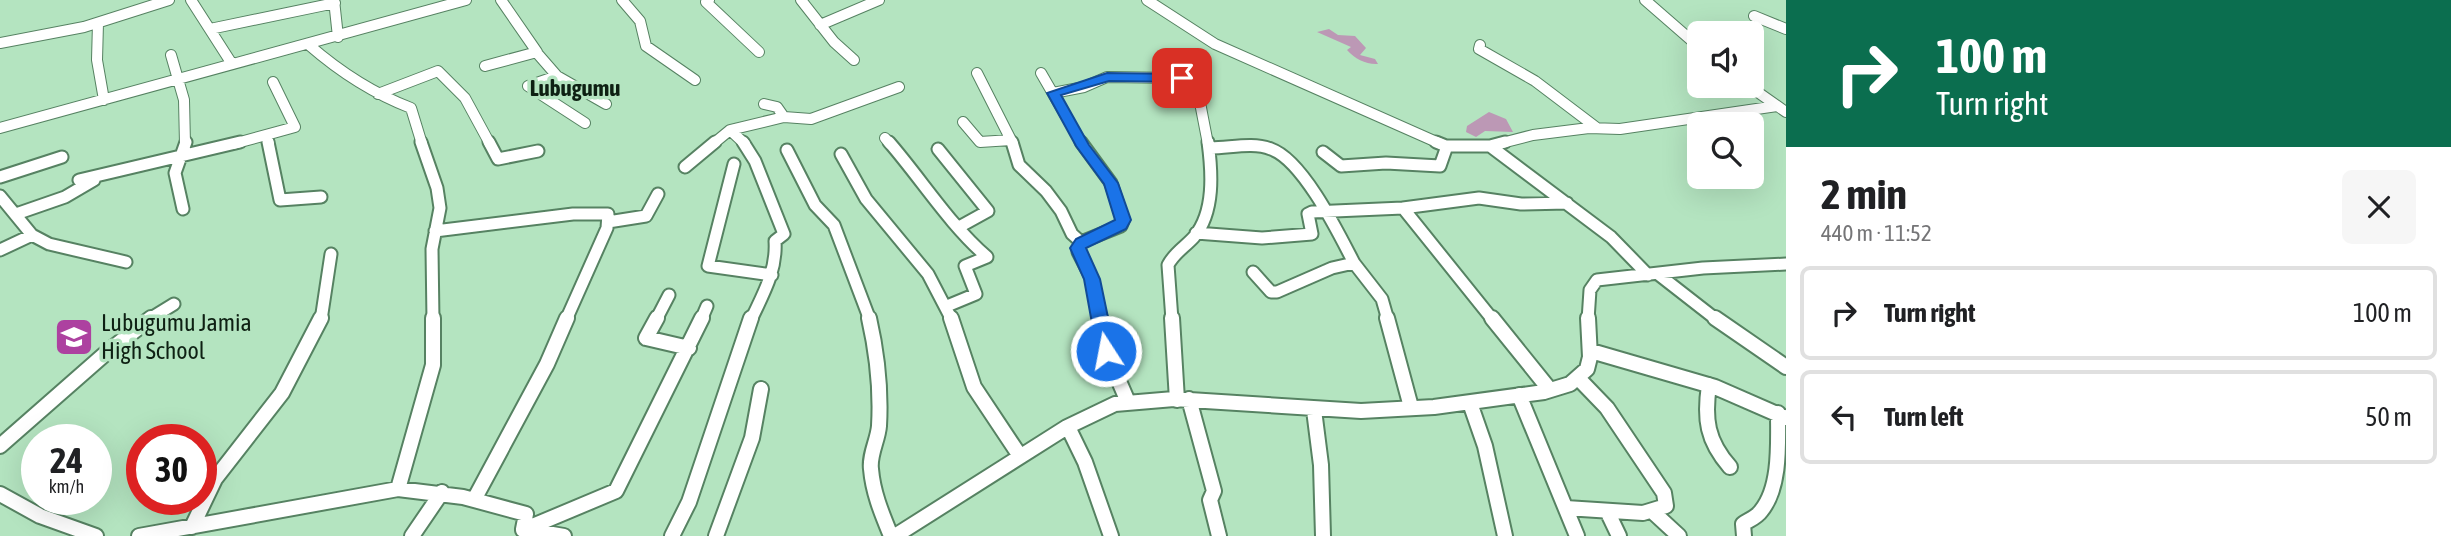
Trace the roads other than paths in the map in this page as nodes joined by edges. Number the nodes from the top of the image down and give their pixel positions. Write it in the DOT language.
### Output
graph roads {
  1 [pos="169,0"];
  2 [pos="191,0"];
  3 [pos="463,0"];
  4 [pos="501,0"];
  5 [pos="622,0"];
  6 [pos="709,0"];
  7 [pos="801,0"];
  8 [pos="879,0"];
  9 [pos="1646,0"];
  10 [pos="1153,1"];
  11 [pos="334,2"];
  12 [pos="1754,16"];
  13 [pos="98,23"];
  14 [pos="820,25"];
  15 [pos="1786,29"];
  16 [pos="210,30"];
  17 [pos="1687,36"];
  18 [pos="338,37"];
  19 [pos="0,43"];
  20 [pos="309,45"];
  21 [pos="1480,45"];
  22 [pos="759,52"];
  23 [pos="537,53"];
  24 [pos="171,55"];
  25 [pos="854,60"];
  26 [pos="232,64"];
  27 [pos="485,66"];
  28 [pos="977,73"];
  29 [pos="1041,73"];
  30 [pos="557,76"];
  31 [pos="182,79"];
  32 [pos="695,80"];
  33 [pos="273,82"];
  34 [pos="899,87"];
  35 [pos="1054,93"];
  36 [pos="378,94"];
  37 [pos="1764,97"];
  38 [pos="104,100"];
  39 [pos="606,104"];
  40 [pos="764,104"];
  41 [pos="1781,109"];
  42 [pos="784,117"];
  43 [pos="963,122"];
  44 [pos="585,123"];
  45 [pos="0,128"];
  46 [pos="1597,128"];
  47 [pos="730,130"];
  48 [pos="267,136"];
  49 [pos="885,138"];
  50 [pos="1011,140"];
  51 [pos="1447,146"];
  52 [pos="1490,146"];
  53 [pos="1211,148"];
  54 [pos="938,149"];
  55 [pos="787,150"];
  56 [pos="538,151"];
  57 [pos="1323,152"];
  58 [pos="841,154"];
  59 [pos="182,155"];
  60 [pos="62,157"];
  61 [pos="734,164"];
  62 [pos="685,167"];
  63 [pos="103,174"];
  64 [pos="0,177"];
  65 [pos="79,180"];
  66 [pos="658,194"];
  67 [pos="0,196"];
  68 [pos="321,197"];
  69 [pos="1567,203"];
  70 [pos="1403,208"];
  71 [pos="183,209"];
  72 [pos="1322,211"];
  73 [pos="16,214"];
  74 [pos="608,222"];
  75 [pos="959,227"];
  76 [pos="435,231"];
  77 [pos="1196,233"];
  78 [pos="32,235"];
  79 [pos="1081,242"];
  80 [pos="0,250"];
  81 [pos="331,254"];
  82 [pos="126,262"];
  83 [pos="1354,263"];
  84 [pos="1786,264"];
  85 [pos="1253,272"];
  86 [pos="772,275"];
  87 [pos="1653,275"];
  88 [pos="669,295"];
  89 [pos="174,304"];
  90 [pos="707,306"];
  91 [pos="947,306"];
  92 [pos="690,348"];
  93 [pos="1591,351"];
  94 [pos="1786,367"];
  95 [pos="1579,379"];
  96 [pos="1709,385"];
  97 [pos="761,389"];
  98 [pos="1550,390"];
  99 [pos="1519,396"];
  100 [pos="1183,399"];
  101 [pos="1128,402"];
  102 [pos="1470,403"];
  103 [pos="1411,407"];
  104 [pos="1314,410"];
  105 [pos="1782,416"];
  106 [pos="1068,427"];
  107 [pos="0,446"];
  108 [pos="1020,456"];
  109 [pos="1730,467"];
  110 [pos="398,489"];
  111 [pos="442,492"];
  112 [pos="0,494"];
  113 [pos="475,498"];
  114 [pos="1566,508"];
  115 [pos="1653,512"];
  116 [pos="1608,513"];
  117 [pos="192,527"];
  118 [pos="522,533"];
  119 [pos="96,536"];
  120 [pos="139,536"];
  121 [pos="412,536"];
  122 [pos="564,536"];
  123 [pos="673,536"];
  124 [pos="716,536"];
  125 [pos="893,536"];
  126 [pos="1111,536"];
  127 [pos="1219,536"];
  128 [pos="1323,536"];
  129 [pos="1337,536"];
  130 [pos="1505,536"];
  131 [pos="1577,536"];
  132 [pos="1619,536"];
  133 [pos="1679,536"];
  134 [pos="1744,536"];
  1 -- 13 [label="street"];
  2 -- 16 [label="street"];
  3 -- 18 [label="street"];
  4 -- 23 [label="street"];
  5 -- 32 [label="street"];
  6 -- 22 [label="street"];
  7 -- 14 [label="street"];
  8 -- 14 [label="street"];
  9 -- 17 [label="street"];
  10 -- 51 [label="street"];
  11 -- 16 [label="street"];
  11 -- 18 [label="street"];
  12 -- 15 [label="street"];
  13 -- 19 [label="street"];
  13 -- 38 [label="street"];
  14 -- 25 [label="street"];
  16 -- 26 [label="street"];
  18 -- 20 [label="street"];
  20 -- 26 [label="street"];
  20 -- 36 [label="street"];
  21 -- 46 [label="street"];
  23 -- 27 [label="street"];
  23 -- 30 [label="street"];
  24 -- 31 [label="street"];
  26 -- 31 [label="street"];
  28 -- 50 [label="street"];
  29 -- 35 [label="street"];
  30 -- 39 [label="street"];
  30 -- 44 [label="street"];
  31 -- 38 [label="street"];
  31 -- 59 [label="street"];
  33 -- 48 [label="street"];
  34 -- 42 [label="street"];
  35 -- 53 [label="street"];
  35 -- 79 [label="street"];
  36 -- 56 [label="street"];
  36 -- 76 [label="street"];
  37 -- 41 [label="street"];
  38 -- 45 [label="street"];
  40 -- 42 [label="street"];
  41 -- 46 [label="street"];
  42 -- 47 [label="street"];
  43 -- 50 [label="street"];
  46 -- 52 [label="street"];
  47 -- 62 [label="street"];
  47 -- 86 [label="street"];
  48 -- 59 [label="street"];
  48 -- 68 [label="street"];
  49 -- 75 [label="street"];
  50 -- 79 [label="street"];
  51 -- 52 [label="street"];
  51 -- 57 [label="street"];
  52 -- 69 [label="street"];
  53 -- 72 [label="street"];
  53 -- 77 [label="street"];
  54 -- 75 [label="street"];
  55 -- 125 [label="street"];
  58 -- 91 [label="street"];
  59 -- 63 [label="street"];
  59 -- 71 [label="street"];
  60 -- 64 [label="street"];
  61 -- 86 [label="street"];
  63 -- 65 [label="street"];
  63 -- 73 [label="street"];
  66 -- 74 [label="street"];
  67 -- 73 [label="street"];
  69 -- 70 [label="street"];
  69 -- 87 [label="street"];
  70 -- 72 [label="street"];
  70 -- 98 [label="street"];
  72 -- 77 [label="street"];
  72 -- 83 [label="street"];
  73 -- 78 [label="street"];
  74 -- 76 [label="street"];
  74 -- 113 [label="street"];
  75 -- 91 [label="street"];
  76 -- 110 [label="street"];
  77 -- 100 [label="street"];
  78 -- 80 [label="street"];
  78 -- 82 [label="street"];
  79 -- 101 [label="street"];
  81 -- 117 [label="street"];
  83 -- 85 [label="street"];
  83 -- 103 [label="street"];
  84 -- 87 [label="street"];
  86 -- 123 [label="street"];
  87 -- 93 [label="street"];
  87 -- 94 [label="street"];
  88 -- 92 [label="street"];
  89 -- 107 [label="street"];
  90 -- 92 [label="street"];
  91 -- 108 [label="street"];
  92 -- 118 [label="street"];
  93 -- 95 [label="street"];
  93 -- 96 [label="street"];
  95 -- 98 [label="street"];
  95 -- 115 [label="street"];
  96 -- 105 [label="street"];
  96 -- 109 [label="street"];
  97 -- 124 [label="street"];
  98 -- 99 [label="street"];
  99 -- 102 [label="street"];
  99 -- 114 [label="street"];
  100 -- 101 [label="street"];
  100 -- 104 [label="street"];
  100 -- 127 [label="street"];
  101 -- 106 [label="street"];
  102 -- 103 [label="street"];
  102 -- 130 [label="street"];
  103 -- 104 [label="street"];
  104 -- 128 [label="street"];
  105 -- 134 [label="street"];
  106 -- 108 [label="street"];
  106 -- 126 [label="street"];
  108 -- 125 [label="street"];
  110 -- 111 [label="street"];
  110 -- 117 [label="street"];
  111 -- 113 [label="street"];
  111 -- 121 [label="street"];
  112 -- 119 [label="street"];
  113 -- 118 [label="street"];
  114 -- 116 [label="street"];
  114 -- 131 [label="street"];
  115 -- 116 [label="street"];
  115 -- 133 [label="street"];
  116 -- 132 [label="street"];
  117 -- 120 [label="street"];
  118 -- 122 [label="street"];
  128 -- 129 [label="street"];
}
